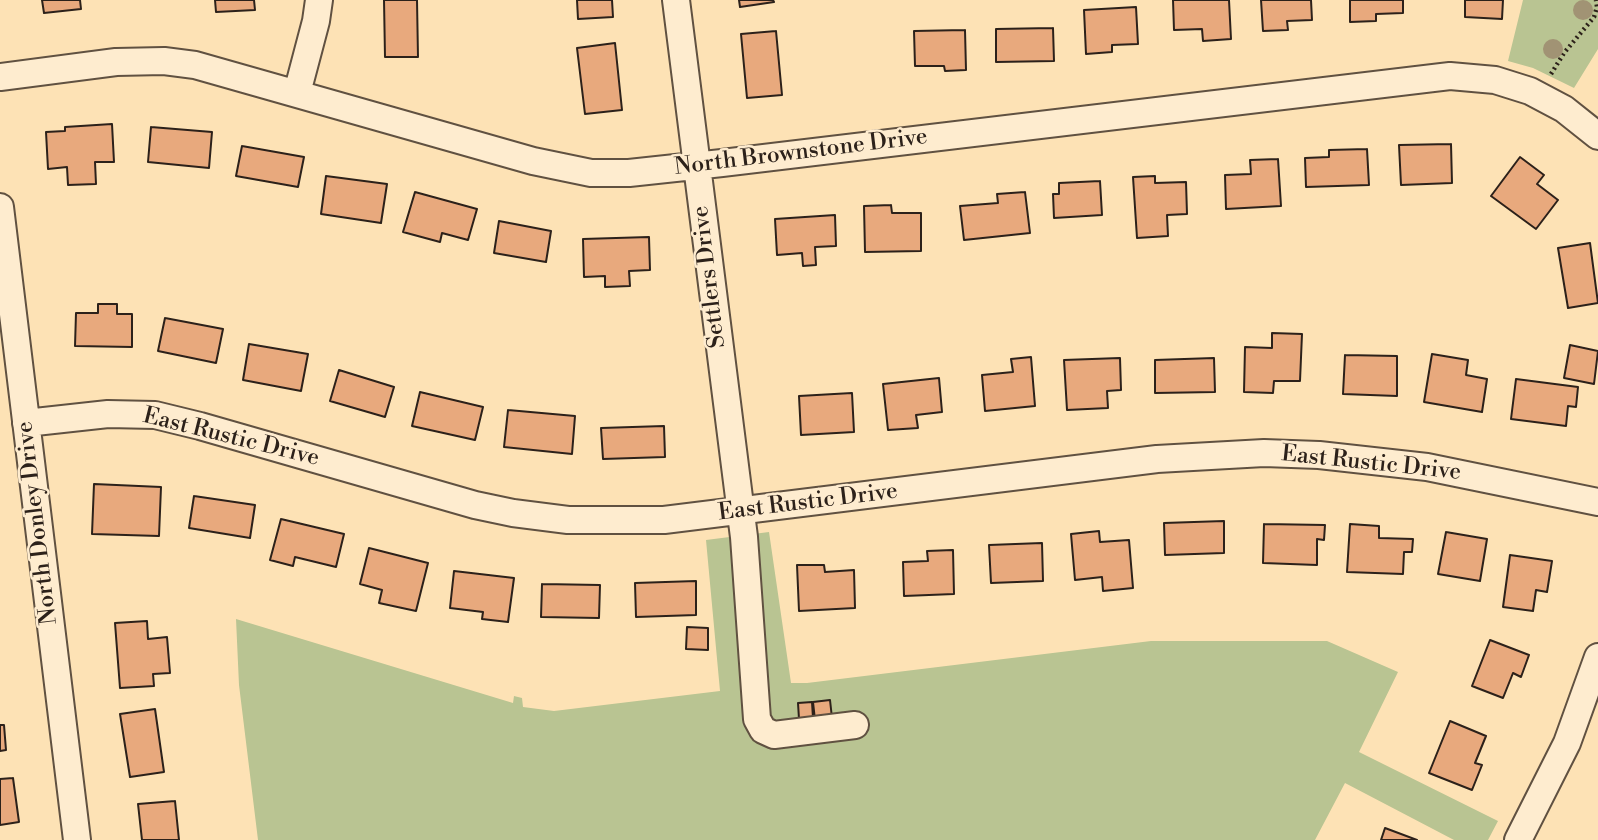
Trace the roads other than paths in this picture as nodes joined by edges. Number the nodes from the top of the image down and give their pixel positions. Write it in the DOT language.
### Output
graph roads {
  1 [pos="319,0"];
  2 [pos="676,0"];
  3 [pos="0,77"];
  4 [pos="297,93"];
  5 [pos="1598,136"];
  6 [pos="696,166"];
  7 [pos="0,206"];
  8 [pos="26,423"];
  9 [pos="1598,502"];
  10 [pos="740,511"];
  11 [pos="1598,657"];
  12 [pos="856,725"];
  13 [pos="1520,839"];
  14 [pos="77,840"];
  1 -- 4 [label="street"];
  2 -- 6 [label="street, Settlers Drive"];
  3 -- 4 [label="street, North Brownstone Drive"];
  4 -- 6 [label="street, North Brownstone Drive"];
  5 -- 6 [label="street, North Brownstone Drive"];
  6 -- 10 [label="street, Settlers Drive"];
  7 -- 8 [label="street, North Donley Drive"];
  8 -- 10 [label="street, East Rustic Drive"];
  8 -- 14 [label="street, North Donley Drive"];
  9 -- 10 [label="street, East Rustic Drive"];
  10 -- 12 [label="street, Settlers Drive"];
  11 -- 13 [label="street"];
}
